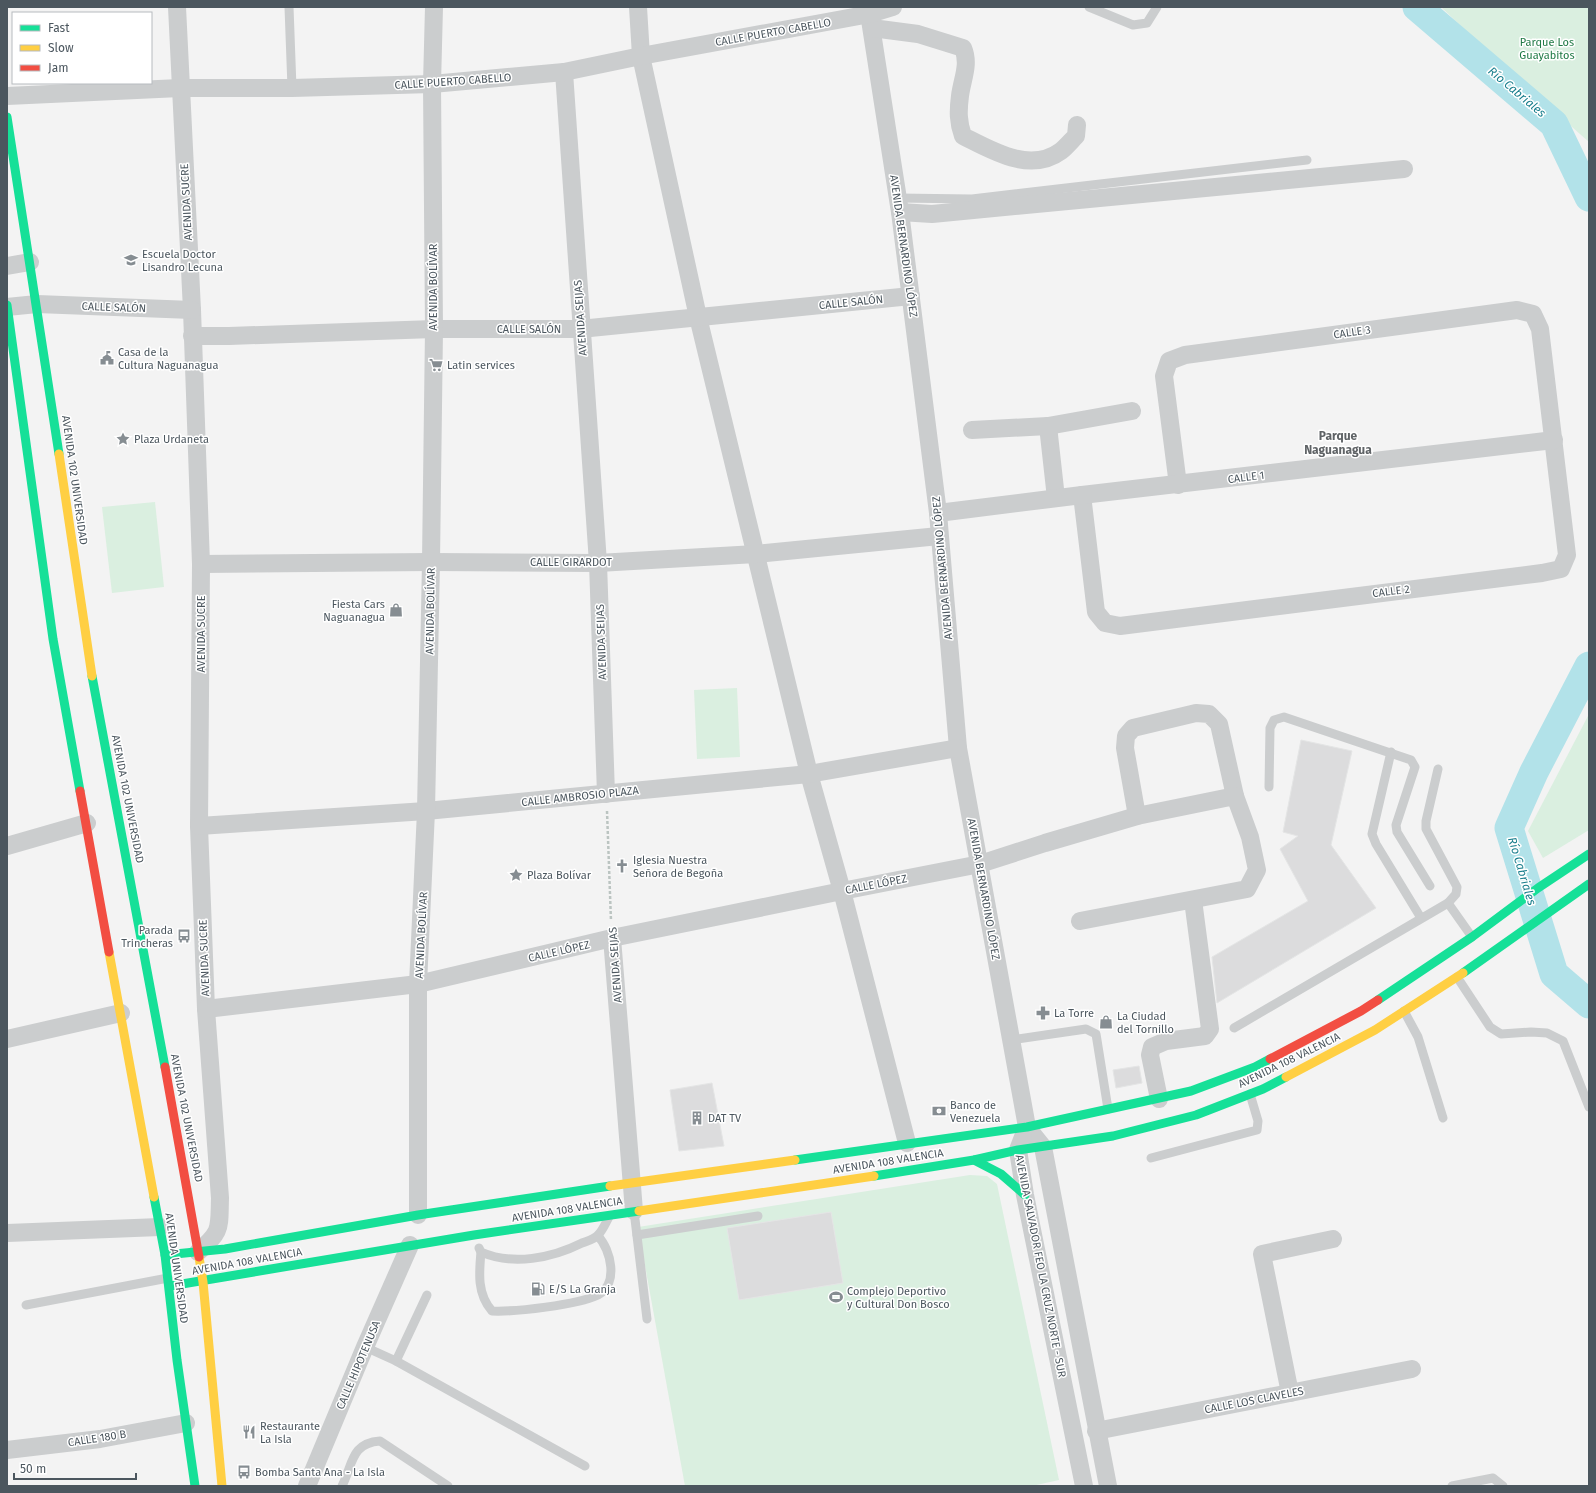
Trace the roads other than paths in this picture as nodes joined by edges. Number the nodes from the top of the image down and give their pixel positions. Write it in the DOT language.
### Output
graph roads {
  1 [pos="177,7"];
  2 [pos="289,7"];
  3 [pos="434,7"];
  4 [pos="638,7"];
  5 [pos="893,7"];
  6 [pos="1089,7"];
  7 [pos="1157,7"];
  8 [pos="870,16"];
  9 [pos="641,56"];
  10 [pos="564,72"];
  11 [pos="432,84"];
  12 [pos="180,88"];
  13 [pos="292,88"];
  14 [pos="7,96"];
  15 [pos="7,117"];
  16 [pos="1077,125"];
  17 [pos="1307,160"];
  18 [pos="1404,169"];
  19 [pos="899,205"];
  20 [pos="30,262"];
  21 [pos="7,266"];
  22 [pos="911,296"];
  23 [pos="37,304"];
  24 [pos="7,306"];
  25 [pos="192,310"];
  26 [pos="698,317"];
  27 [pos="434,329"];
  28 [pos="580,329"];
  29 [pos="192,336"];
  30 [pos="1132,411"];
  31 [pos="1048,426"];
  32 [pos="972,430"];
  33 [pos="1554,440"];
  34 [pos="1178,485"];
  35 [pos="1082,495"];
  36 [pos="1056,498"];
  37 [pos="938,513"];
  38 [pos="939,536"];
  39 [pos="756,554"];
  40 [pos="431,562"];
  41 [pos="598,563"];
  42 [pos="201,564"];
  43 [pos="958,748"];
  44 [pos="1391,752"];
  45 [pos="1438,769"];
  46 [pos="809,774"];
  47 [pos="1269,787"];
  48 [pos="606,794"];
  49 [pos="1235,796"];
  50 [pos="426,811"];
  51 [pos="1137,816"];
  52 [pos="87,823"];
  53 [pos="199,826"];
  54 [pos="7,846"];
  55 [pos="1589,854"];
  56 [pos="980,864"];
  57 [pos="1589,884"];
  58 [pos="1430,886"];
  59 [pos="842,891"];
  60 [pos="1193,900"];
  61 [pos="1448,903"];
  62 [pos="1422,918"];
  63 [pos="1080,922"];
  64 [pos="1472,937"];
  65 [pos="612,938"];
  66 [pos="1457,977"];
  67 [pos="418,984"];
  68 [pos="206,1009"];
  69 [pos="1404,1011"];
  70 [pos="121,1013"];
  71 [pos="1234,1028"];
  72 [pos="7,1039"];
  73 [pos="1011,1040"];
  74 [pos="1250,1094"];
  75 [pos="1159,1099"];
  76 [pos="1589,1107"];
  77 [pos="1108,1110"];
  78 [pos="1443,1118"];
  79 [pos="1027,1127"];
  80 [pos="907,1143"];
  81 [pos="1043,1147"];
  82 [pos="1018,1150"];
  83 [pos="1151,1158"];
  84 [pos="974,1160"];
  85 [pos="631,1182"];
  86 [pos="1025,1195"];
  87 [pos="634,1211"];
  88 [pos="611,1214"];
  89 [pos="418,1215"];
  90 [pos="758,1216"];
  91 [pos="160,1227"];
  92 [pos="7,1233"];
  93 [pos="474,1235"];
  94 [pos="637,1235"];
  95 [pos="598,1236"];
  96 [pos="1333,1239"];
  97 [pos="410,1245"];
  98 [pos="198,1252"];
  99 [pos="481,1252"];
  100 [pos="165,1255"];
  101 [pos="169,1282"];
  102 [pos="203,1282"];
  103 [pos="427,1295"];
  104 [pos="26,1305"];
  105 [pos="647,1319"];
  106 [pos="365,1347"];
  107 [pos="396,1361"];
  108 [pos="1412,1369"];
  109 [pos="1290,1393"];
  110 [pos="186,1423"];
  111 [pos="1096,1431"];
  112 [pos="7,1450"];
  113 [pos="585,1466"];
  114 [pos="221,1478"];
  115 [pos="1080,1485"];
  116 [pos="195,1486"];
  117 [pos="233,1486"];
  118 [pos="307,1486"];
  119 [pos="342,1486"];
  120 [pos="448,1486"];
  121 [pos="1108,1486"];
  122 [pos="1452,1486"];
  123 [pos="1503,1486"];
  1 -- 12 [label="street, AVENIDA SUCRE"];
  2 -- 13 [label="lane"];
  3 -- 11 [label="street, AVENIDA BOLÍVAR"];
  4 -- 9 [label="street"];
  5 -- 8 [label="street, CALLE PUERTO CABELLO"];
  6 -- 7 [label="lane"];
  8 -- 9 [label="street, CALLE PUERTO CABELLO"];
  8 -- 16 [label="street"];
  8 -- 19 [label="street, AVENIDA BERNARDINO LÓPEZ"];
  9 -- 10 [label="street, CALLE PUERTO CABELLO"];
  9 -- 26 [label="street"];
  10 -- 11 [label="street, CALLE PUERTO CABELLO"];
  10 -- 28 [label="street, AVENIDA SEIJAS"];
  11 -- 13 [label="street, CALLE PUERTO CABELLO"];
  11 -- 27 [label="street, AVENIDA BOLÍVAR"];
  12 -- 13 [label="street, CALLE PUERTO CABELLO"];
  12 -- 14 [label="street, CALLE PUERTO CABELLO"];
  12 -- 25 [label="street, AVENIDA SUCRE"];
  15 -- 20 [label="street, AVENIDA 102 UNIVERSIDAD"];
  17 -- 19 [label="lane"];
  18 -- 19 [label="street"];
  19 -- 22 [label="street, AVENIDA BERNARDINO LÓPEZ"];
  20 -- 21 [label="street"];
  20 -- 23 [label="street, AVENIDA 102 UNIVERSIDAD"];
  22 -- 26 [label="street, CALLE SALÓN"];
  22 -- 37 [label="street, AVENIDA BERNARDINO LÓPEZ"];
  23 -- 24 [label="street"];
  23 -- 25 [label="street, CALLE SALÓN"];
  23 -- 98 [label="street, AVENIDA 102 UNIVERSIDAD"];
  24 -- 52 [label="street"];
  25 -- 29 [label="street, AVENIDA SUCRE"];
  26 -- 28 [label="street, CALLE SALÓN"];
  26 -- 39 [label="street"];
  27 -- 28 [label="street, CALLE SALÓN"];
  27 -- 29 [label="street, CALLE SALÓN"];
  27 -- 40 [label="street, AVENIDA BOLÍVAR"];
  28 -- 41 [label="street, AVENIDA SEIJAS"];
  29 -- 42 [label="street, AVENIDA SUCRE"];
  30 -- 31 [label="street"];
  31 -- 32 [label="street"];
  31 -- 36 [label="street"];
  33 -- 34 [label="street, CALLE 1"];
  33 -- 34 [label="street, CALLE 3"];
  33 -- 35 [label="street, CALLE 2"];
  34 -- 35 [label="street, CALLE 1"];
  35 -- 36 [label="street, CALLE 1"];
  36 -- 37 [label="street, CALLE 1"];
  37 -- 38 [label="street, AVENIDA BERNARDINO LÓPEZ"];
  38 -- 39 [label="street, CALLE GIRARDOT"];
  38 -- 43 [label="street, AVENIDA BERNARDINO LÓPEZ"];
  39 -- 41 [label="street, CALLE GIRARDOT"];
  39 -- 46 [label="street"];
  40 -- 41 [label="street, CALLE GIRARDOT"];
  40 -- 42 [label="street, CALLE GIRARDOT"];
  40 -- 50 [label="street, AVENIDA BOLÍVAR"];
  41 -- 48 [label="street, AVENIDA SEIJAS"];
  42 -- 53 [label="street, AVENIDA SUCRE"];
  43 -- 46 [label="street, CALLE AMBROSIO PLAZA"];
  43 -- 56 [label="street, AVENIDA BERNARDINO LÓPEZ"];
  44 -- 47 [label="lane"];
  44 -- 58 [label="lane"];
  44 -- 62 [label="lane"];
  45 -- 61 [label="lane"];
  46 -- 48 [label="street, CALLE AMBROSIO PLAZA"];
  46 -- 59 [label="street"];
  48 -- 50 [label="street, CALLE AMBROSIO PLAZA"];
  49 -- 51 [label="street, CALLE LÓPEZ"];
  49 -- 51 [label="street"];
  49 -- 60 [label="street"];
  50 -- 53 [label="street, CALLE AMBROSIO PLAZA"];
  50 -- 67 [label="street, AVENIDA BOLÍVAR"];
  51 -- 56 [label="street, CALLE LÓPEZ"];
  52 -- 54 [label="street"];
  52 -- 70 [label="street"];
  53 -- 68 [label="street, AVENIDA SUCRE"];
  55 -- 64 [label="street, AVENIDA 108 VALENCIA"];
  56 -- 59 [label="street, CALLE LÓPEZ"];
  56 -- 73 [label="street, AVENIDA BERNARDINO LÓPEZ"];
  57 -- 66 [label="street, AVENIDA 108 VALENCIA"];
  59 -- 65 [label="street, CALLE LÓPEZ"];
  59 -- 80 [label="street"];
  60 -- 63 [label="street"];
  60 -- 75 [label="street"];
  61 -- 62 [label="lane"];
  61 -- 64 [label="lane"];
  62 -- 71 [label="lane"];
  64 -- 75 [label="street, AVENIDA 108 VALENCIA"];
  65 -- 67 [label="street, CALLE LÓPEZ"];
  65 -- 85 [label="street, AVENIDA SEIJAS"];
  66 -- 69 [label="street, AVENIDA 108 VALENCIA"];
  66 -- 76 [label="lane"];
  67 -- 68 [label="street, CALLE LÓPEZ"];
  67 -- 89 [label="street, AVENIDA BOLÍVAR"];
  68 -- 98 [label="street, AVENIDA SUCRE"];
  69 -- 74 [label="street, AVENIDA 108 VALENCIA"];
  69 -- 78 [label="lane"];
  70 -- 72 [label="street"];
  70 -- 91 [label="street, AVENIDA UNIVERSIDAD"];
  73 -- 77 [label="lane"];
  73 -- 79 [label="street, AVENIDA BERNARDINO LÓPEZ"];
  74 -- 81 [label="street, AVENIDA 108 VALENCIA"];
  74 -- 83 [label="lane"];
  75 -- 77 [label="street, AVENIDA 108 VALENCIA"];
  77 -- 79 [label="street, AVENIDA 108 VALENCIA"];
  79 -- 80 [label="street, AVENIDA 108 VALENCIA"];
  79 -- 81 [label="street"];
  79 -- 82 [label="street, AVENIDA SALVADOR FEO LA CRUZ NORTE - SUR"];
  80 -- 85 [label="street, AVENIDA 108 VALENCIA"];
  81 -- 82 [label="street, AVENIDA 108 VALENCIA"];
  81 -- 111 [label="street"];
  82 -- 84 [label="street, AVENIDA 108 VALENCIA"];
  82 -- 86 [label="street, AVENIDA SALVADOR FEO LA CRUZ NORTE - SUR"];
  84 -- 86 [label="street"];
  84 -- 87 [label="street, AVENIDA 108 VALENCIA"];
  85 -- 87 [label="street, AVENIDA SEIJAS"];
  85 -- 89 [label="street, AVENIDA 108 VALENCIA"];
  86 -- 115 [label="street, AVENIDA SALVADOR FEO LA CRUZ NORTE - SUR"];
  87 -- 88 [label="street, AVENIDA 108 VALENCIA"];
  87 -- 94 [label="lane"];
  88 -- 93 [label="street, AVENIDA 108 VALENCIA"];
  88 -- 95 [label="lane"];
  89 -- 98 [label="street, AVENIDA 108 VALENCIA"];
  90 -- 94 [label="lane"];
  91 -- 92 [label="street"];
  91 -- 100 [label="street, AVENIDA UNIVERSIDAD"];
  93 -- 97 [label="street, AVENIDA 108 VALENCIA"];
  93 -- 99 [label="lane"];
  94 -- 105 [label="lane"];
  95 -- 99 [label="lane"];
  95 -- 99 [label="lane"];
  96 -- 109 [label="street"];
  97 -- 102 [label="street, AVENIDA 108 VALENCIA"];
  97 -- 106 [label="street, CALLE HIPOTENUSA"];
  98 -- 100 [label="street, AVENIDA 108 VALENCIA"];
  98 -- 102 [label="street, AVENIDA 102 UNIVERSIDAD"];
  100 -- 101 [label="street, AVENIDA UNIVERSIDAD"];
  101 -- 102 [label="street, AVENIDA 108 VALENCIA"];
  101 -- 104 [label="lane"];
  101 -- 110 [label="street, AVENIDA UNIVERSIDAD"];
  102 -- 114 [label="street, AVENIDA 102 UNIVERSIDAD"];
  103 -- 107 [label="lane"];
  106 -- 107 [label="lane"];
  106 -- 118 [label="street, CALLE HIPOTENUSA"];
  107 -- 113 [label="lane"];
  108 -- 109 [label="street, CALLE LOS CLAVELES"];
  109 -- 111 [label="street, CALLE LOS CLAVELES"];
  110 -- 112 [label="street, CALLE 180 B"];
  110 -- 116 [label="street, AVENIDA UNIVERSIDAD"];
  111 -- 121 [label="street"];
  114 -- 117 [label="street"];
  119 -- 120 [label="lane"];
  122 -- 123 [label="lane"];
}
